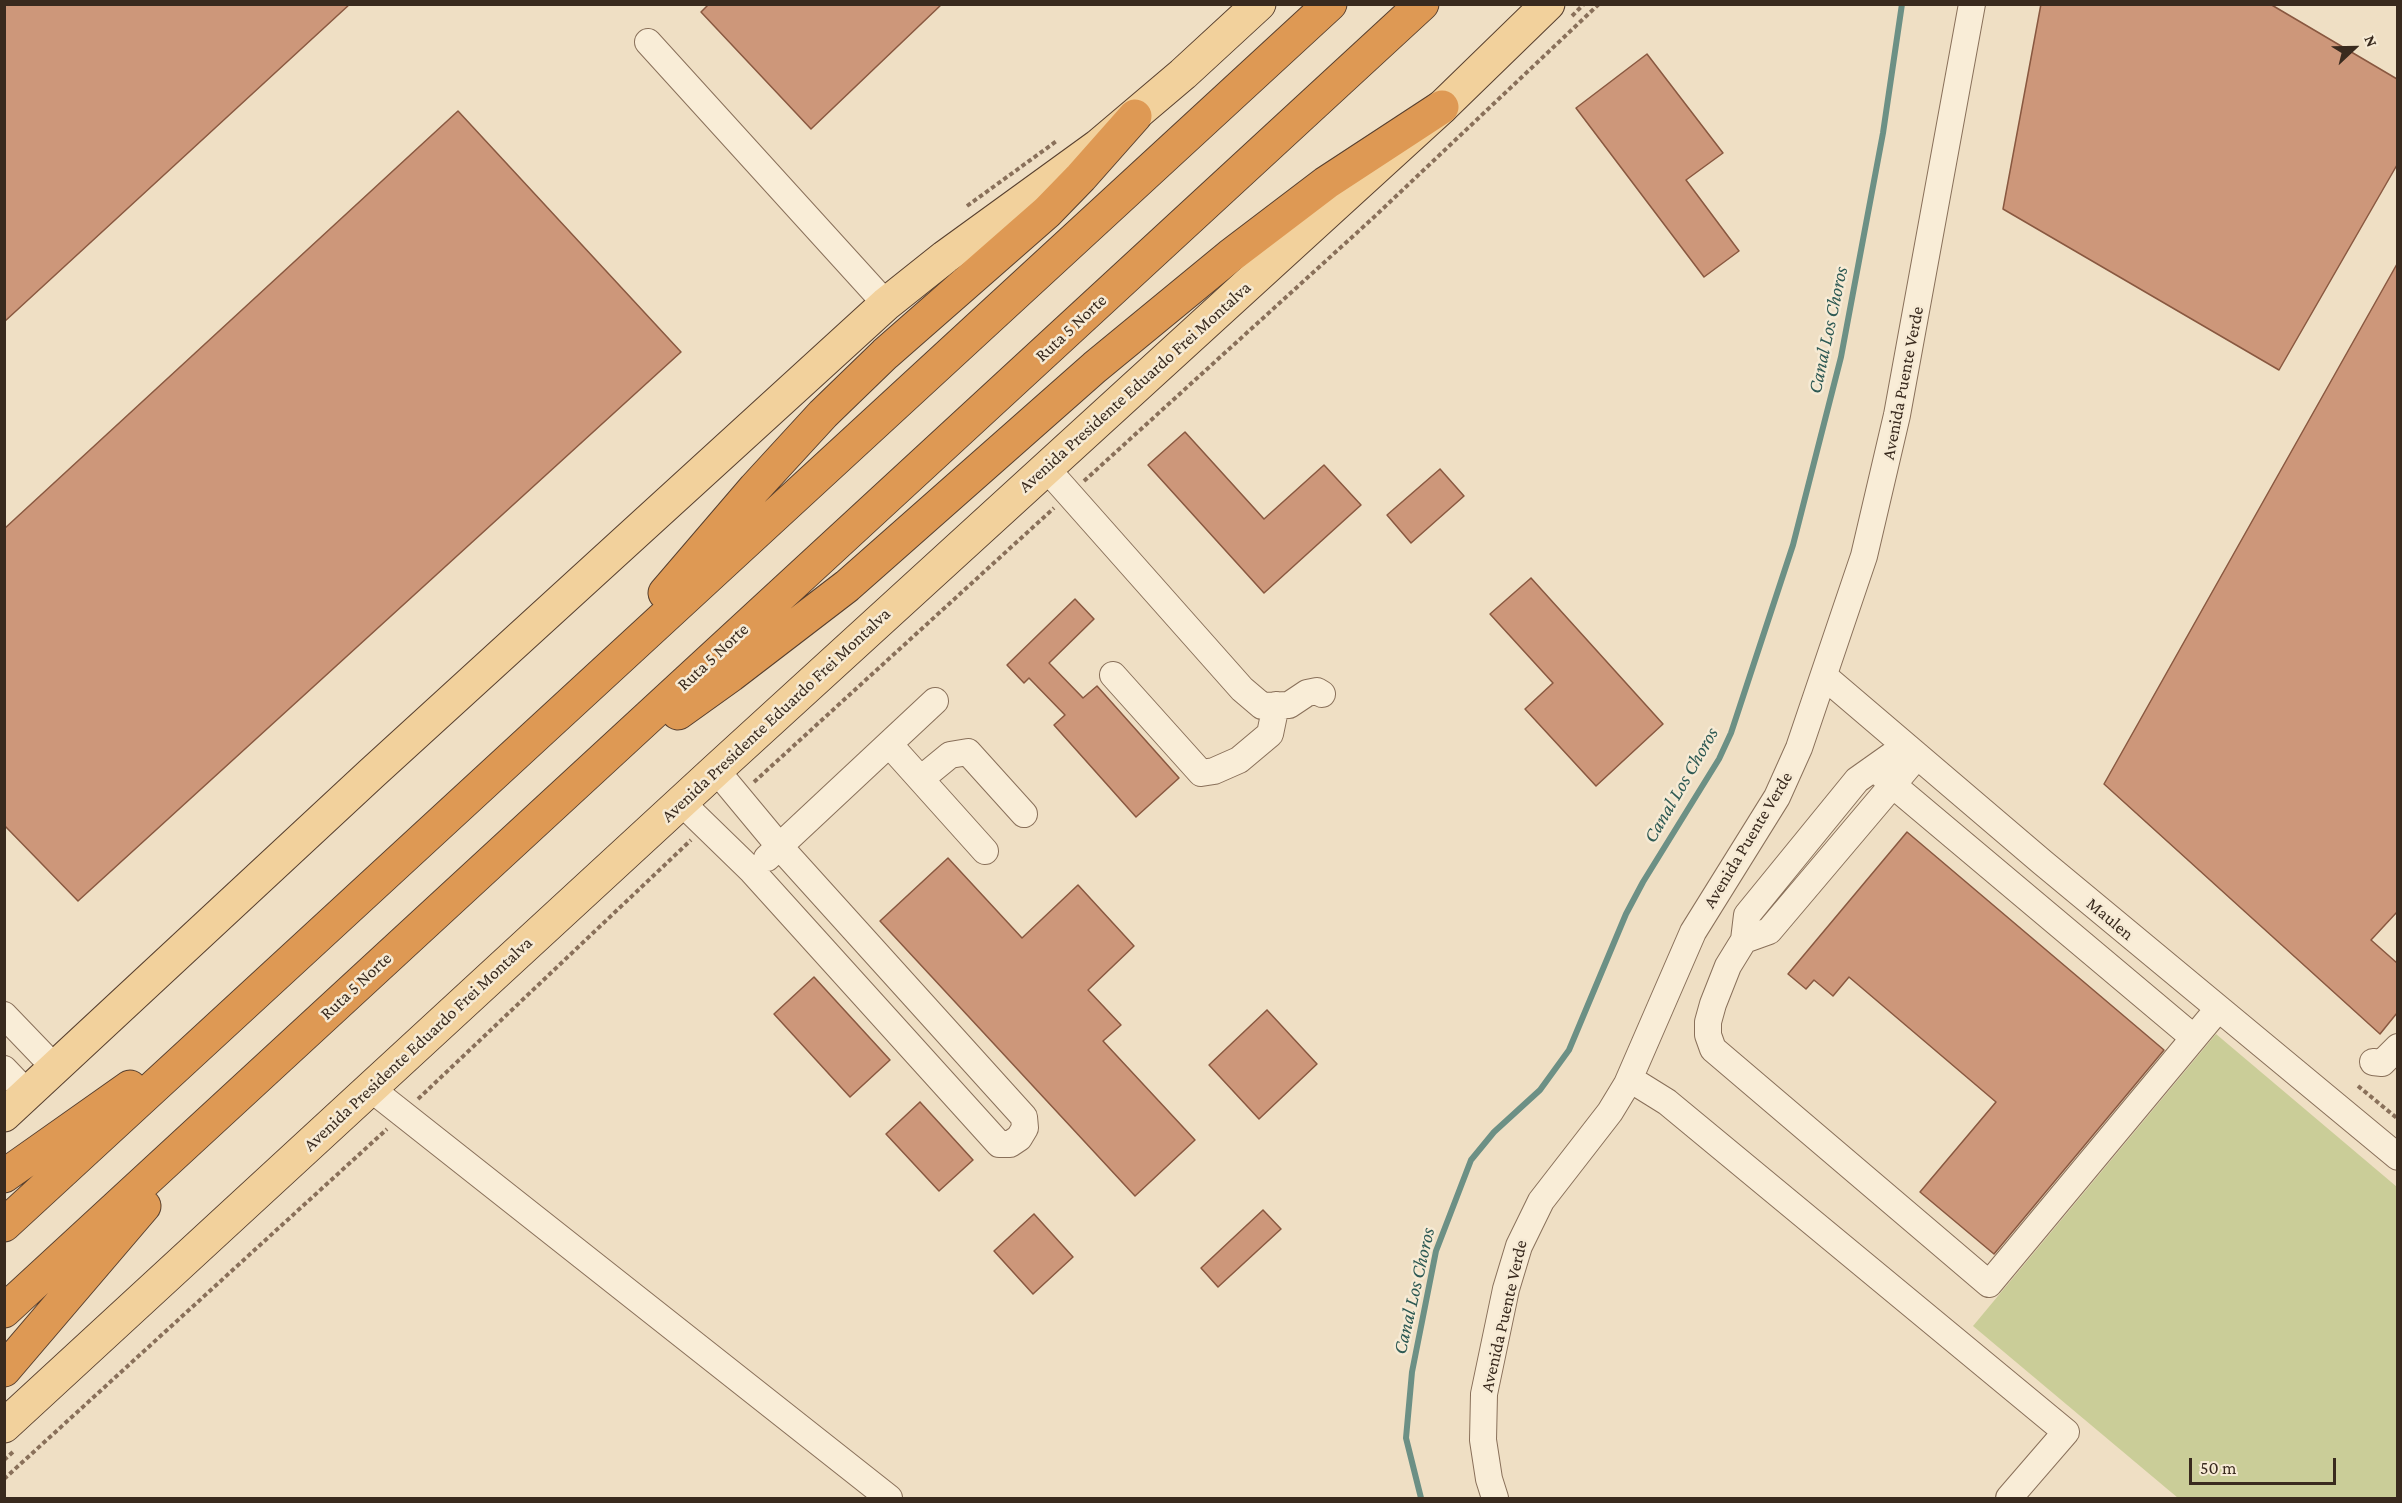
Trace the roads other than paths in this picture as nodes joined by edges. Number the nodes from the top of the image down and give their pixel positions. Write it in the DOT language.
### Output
graph roads {
  1 [pos="1258,4"];
  2 [pos="1330,4"];
  3 [pos="1422,4"];
  4 [pos="1548,4"];
  5 [pos="1972,4"];
  6 [pos="648,42"];
  7 [pos="1442,107"];
  8 [pos="1135,116"];
  9 [pos="886,304"];
  10 [pos="1046,468"];
  11 [pos="1113,675"];
  12 [pos="1825,677"];
  13 [pos="597,679"];
  14 [pos="1322,694"];
  15 [pos="935,701"];
  16 [pos="1276,705"];
  17 [pos="889,744"];
  18 [pos="1911,751"];
  19 [pos="1875,768"];
  20 [pos="716,770"];
  21 [pos="922,778"];
  22 [pos="580,780"];
  23 [pos="1893,785"];
  24 [pos="682,802"];
  25 [pos="1024,814"];
  26 [pos="780,847"];
  27 [pos="985,851"];
  28 [pos="752,871"];
  29 [pos="1744,940"];
  30 [pos="2218,1009"];
  31 [pos="4,1015"];
  32 [pos="214,1031"];
  33 [pos="2194,1038"];
  34 [pos="2397,1047"];
  35 [pos="2373,1062"];
  36 [pos="55,1068"];
  37 [pos="4,1069"];
  38 [pos="1630,1079"];
  39 [pos="369,1088"];
  40 [pos="236,1097"];
  41 [pos="16,1104"];
  42 [pos="2397,1157"];
  43 [pos="4,1176"];
  44 [pos="4,1225"];
  45 [pos="4,1311"];
  46 [pos="4,1370"];
  47 [pos="4,1426"];
  48 [pos="889,1498"];
  49 [pos="1495,1498"];
  50 [pos="2009,1498"];
  1 -- 8 [label="main road"];
  2 -- 13 [label="highway"];
  3 -- 22 [label="highway, Ruta 5 Norte"];
  4 -- 7 [label="main road, Avenida Presidente Eduardo Frei Montalva"];
  5 -- 12 [label="street, Avenida Puente Verde"];
  6 -- 9 [label="street"];
  7 -- 10 [label="main road, Avenida Presidente Eduardo Frei Montalva"];
  7 -- 22 [label="highway"];
  8 -- 9 [label="main road"];
  8 -- 13 [label="highway"];
  9 -- 36 [label="main road"];
  10 -- 16 [label="street"];
  10 -- 20 [label="main road, Avenida Presidente Eduardo Frei Montalva"];
  11 -- 16 [label="street"];
  12 -- 18 [label="street, Maulen"];
  12 -- 38 [label="street, Avenida Puente Verde"];
  13 -- 32 [label="highway"];
  14 -- 16 [label="street"];
  15 -- 17 [label="street"];
  17 -- 21 [label="street"];
  17 -- 26 [label="street"];
  18 -- 19 [label="street"];
  18 -- 23 [label="street"];
  18 -- 30 [label="street, Maulen"];
  19 -- 23 [label="street"];
  19 -- 29 [label="street"];
  20 -- 24 [label="main road, Avenida Presidente Eduardo Frei Montalva"];
  20 -- 26 [label="street"];
  21 -- 25 [label="street"];
  21 -- 27 [label="street"];
  22 -- 40 [label="highway, Ruta 5 Norte"];
  23 -- 29 [label="street"];
  23 -- 33 [label="street"];
  24 -- 28 [label="street"];
  24 -- 39 [label="main road, Avenida Presidente Eduardo Frei Montalva"];
  26 -- 28 [label="street"];
  26 -- 28 [label="street"];
  29 -- 33 [label="street"];
  30 -- 33 [label="street"];
  30 -- 42 [label="street, Maulen"];
  31 -- 36 [label="street"];
  32 -- 43 [label="highway"];
  32 -- 44 [label="highway"];
  34 -- 35 [label="street"];
  36 -- 41 [label="main road"];
  37 -- 41 [label="street"];
  38 -- 49 [label="street, Avenida Puente Verde"];
  38 -- 50 [label="street"];
  39 -- 47 [label="main road, Avenida Presidente Eduardo Frei Montalva"];
  39 -- 48 [label="street"];
  40 -- 45 [label="highway, Ruta 5 Norte"];
  40 -- 46 [label="highway"];
}
